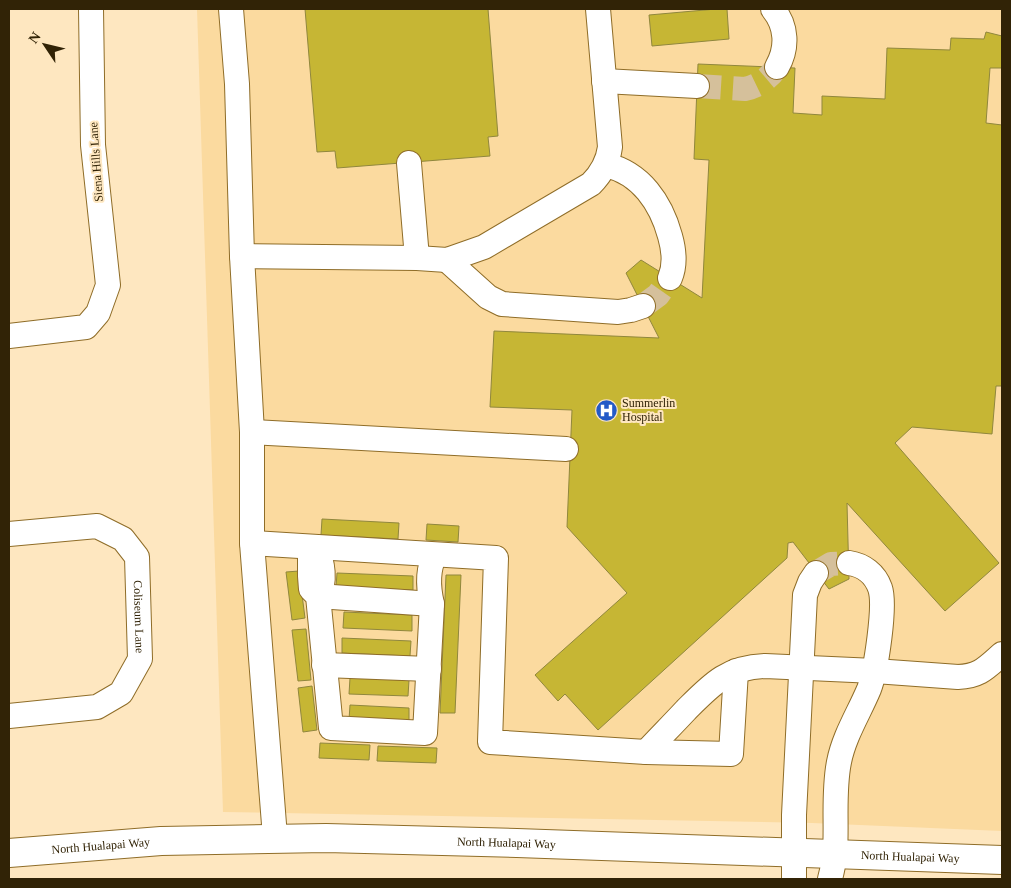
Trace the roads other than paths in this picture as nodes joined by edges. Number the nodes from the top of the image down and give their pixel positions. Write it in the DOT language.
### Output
graph roads {
  1 [pos="91,9"];
  2 [pos="230,9"];
  3 [pos="598,9"];
  4 [pos="773,9"];
  5 [pos="777,67"];
  6 [pos="604,82"];
  7 [pos="697,86"];
  8 [pos="409,163"];
  9 [pos="606,165"];
  10 [pos="242,256"];
  11 [pos="417,258"];
  12 [pos="447,260"];
  13 [pos="670,278"];
  14 [pos="643,306"];
  15 [pos="9,336"];
  16 [pos="252,432"];
  17 [pos="566,449"];
  18 [pos="9,534"];
  19 [pos="252,543"];
  20 [pos="316,547"];
  21 [pos="435,554"];
  22 [pos="849,563"];
  23 [pos="816,573"];
  24 [pos="318,596"];
  25 [pos="432,604"];
  26 [pos="1002,654"];
  27 [pos="324,665"];
  28 [pos="801,668"];
  29 [pos="429,669"];
  30 [pos="736,671"];
  31 [pos="875,671"];
  32 [pos="9,716"];
  33 [pos="646,752"];
  34 [pos="275,837"];
  35 [pos="9,852"];
  36 [pos="793,852"];
  37 [pos="1002,860"];
  38 [pos="832,867"];
  39 [pos="794,879"];
  1 -- 15 [label="street, Siena Hills Lane"];
  2 -- 10 [label="street"];
  3 -- 6 [label="street"];
  4 -- 5 [label="street"];
  6 -- 7 [label="street"];
  6 -- 9 [label="street"];
  8 -- 11 [label="street"];
  9 -- 12 [label="street"];
  9 -- 13 [label="street"];
  10 -- 11 [label="street"];
  10 -- 16 [label="street"];
  11 -- 12 [label="street"];
  12 -- 14 [label="street"];
  16 -- 17 [label="street"];
  16 -- 19 [label="street"];
  18 -- 32 [label="street, Coliseum Lane"];
  19 -- 20 [label="street"];
  19 -- 34 [label="street"];
  20 -- 21 [label="street"];
  20 -- 24 [label="street"];
  21 -- 25 [label="street"];
  21 -- 33 [label="street"];
  22 -- 31 [label="street"];
  23 -- 28 [label="street"];
  24 -- 25 [label="street"];
  24 -- 27 [label="street"];
  25 -- 29 [label="street"];
  26 -- 31 [label="street"];
  27 -- 29 [label="street"];
  27 -- 29 [label="street"];
  28 -- 30 [label="street"];
  28 -- 31 [label="street"];
  28 -- 36 [label="street"];
  30 -- 33 [label="street"];
  30 -- 33 [label="street"];
  31 -- 38 [label="street"];
  34 -- 35 [label="main road, North Hualapai Way"];
  34 -- 36 [label="main road, North Hualapai Way"];
  36 -- 38 [label="main road, North Hualapai Way"];
  36 -- 39 [label="street"];
  37 -- 38 [label="main road, North Hualapai Way"];
}
